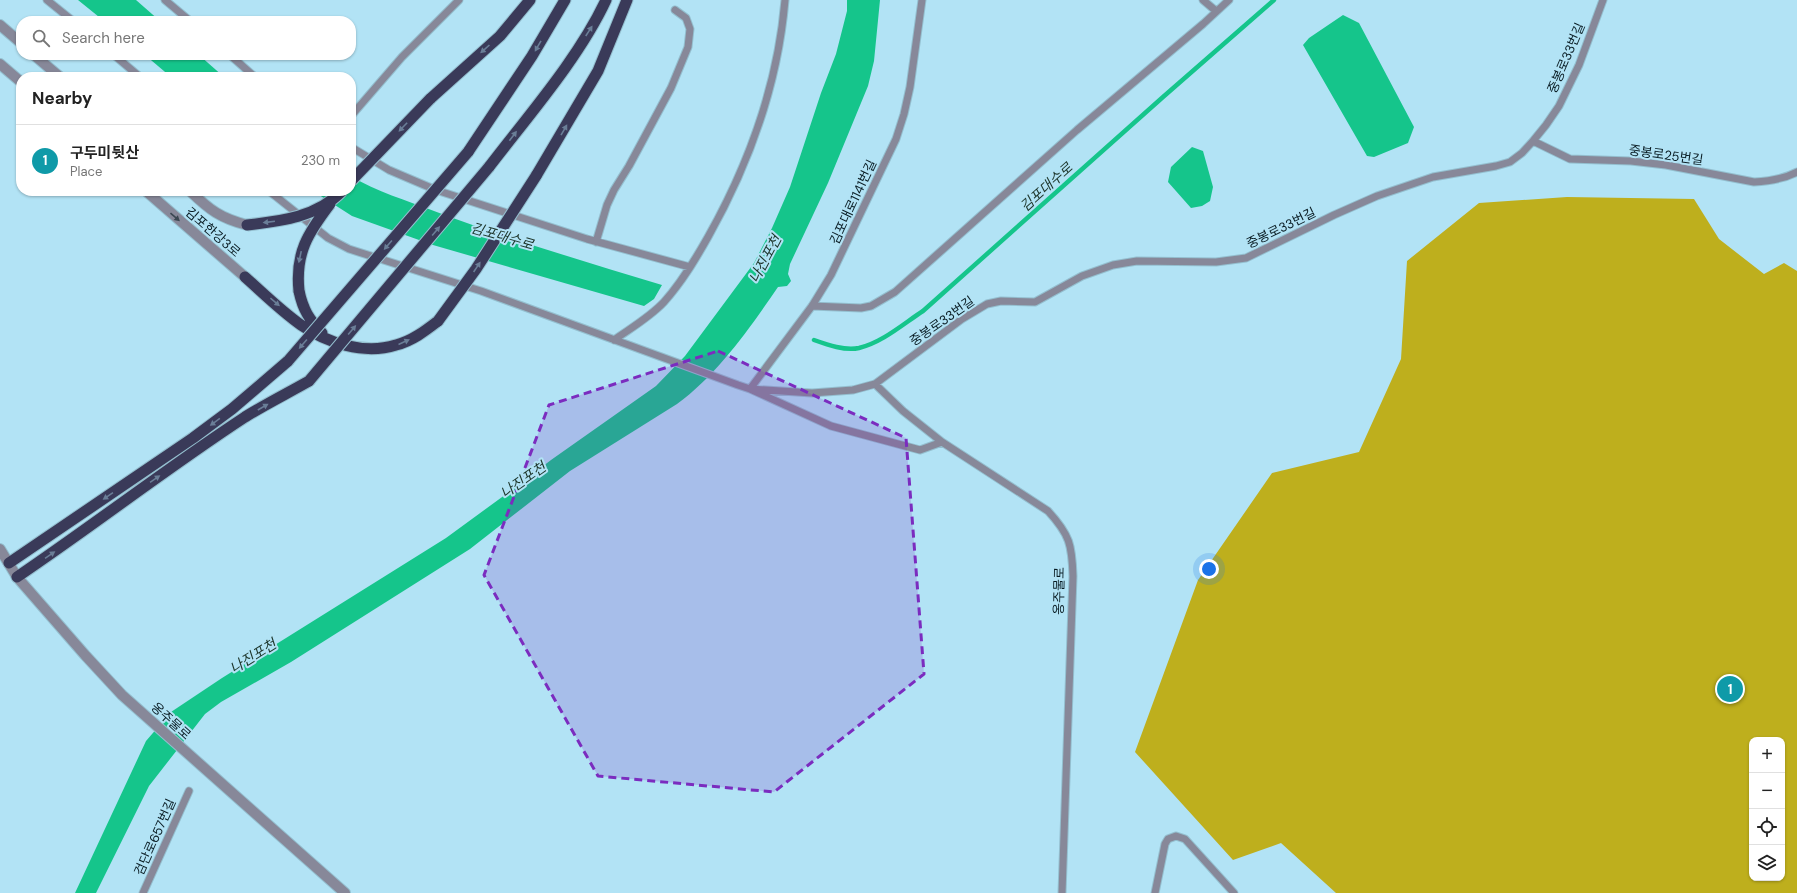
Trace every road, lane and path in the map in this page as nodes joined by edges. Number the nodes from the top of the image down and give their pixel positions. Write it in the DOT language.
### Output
graph roads {
  1 [pos="47,0"];
  2 [pos="165,0"];
  3 [pos="459,0"];
  4 [pos="530,0"];
  5 [pos="565,0"];
  6 [pos="606,0"];
  7 [pos="627,0"];
  8 [pos="785,0"];
  9 [pos="922,0"];
  10 [pos="1203,0"];
  11 [pos="1229,0"];
  12 [pos="1603,0"];
  13 [pos="675,10"];
  14 [pos="1216,11"];
  15 [pos="67,16"];
  16 [pos="184,16"];
  17 [pos="0,25"];
  18 [pos="16,39"];
  19 [pos="40,60"];
  20 [pos="120,60"];
  21 [pos="236,60"];
  22 [pos="0,64"];
  23 [pos="54,72"];
  24 [pos="134,72"];
  25 [pos="249,72"];
  26 [pos="16,78"];
  27 [pos="356,110"];
  28 [pos="1533,140"];
  29 [pos="356,151"];
  30 [pos="1797,172"];
  31 [pos="356,176"];
  32 [pos="152,196"];
  33 [pos="195,196"];
  34 [pos="275,196"];
  35 [pos="337,196"];
  36 [pos="333,200"];
  37 [pos="248,225"];
  38 [pos="596,242"];
  39 [pos="690,267"];
  40 [pos="245,277"];
  41 [pos="812,306"];
  42 [pos="328,340"];
  43 [pos="614,340"];
  44 [pos="875,384"];
  45 [pos="750,389"];
  46 [pos="942,442"];
  47 [pos="0,549"];
  48 [pos="9,563"];
  49 [pos="17,577"];
  50 [pos="190,791"];
  51 [pos="143,893"];
  52 [pos="345,893"];
  53 [pos="1062,893"];
  54 [pos="1155,893"];
  55 [pos="1234,893"];
  1 -- 15 [label="lane"];
  2 -- 16 [label="lane"];
  3 -- 27 [label="lane"];
  4 -- 31 [label="highway, one-way, bridge"];
  5 -- 48 [label="highway, one-way, bridge"];
  49 -- 6 [label="highway, one-way, bridge"];
  42 -- 7 [label="highway, one-way, bridge"];
  8 -- 39 [label="lane"];
  9 -- 41 [label="lane, 김포대로1141번길"];
  10 -- 14 [label="lane"];
  11 -- 14 [label="lane"];
  12 -- 28 [label="lane, 중봉로33번길"];
  13 -- 38 [label="lane"];
  14 -- 41 [label="lane"];
  17 -- 18 [label="street"];
  19 -- 23 [label="street"];
  20 -- 24 [label="lane"];
  21 -- 25 [label="lane"];
  22 -- 26 [label="street"];
  28 -- 30 [label="lane, 중봉로25번길"];
  28 -- 44 [label="lane, 중봉로33번길"];
  29 -- 38 [label="lane"];
  32 -- 40 [label="street, 김포한강3로, one-way"];
  33 -- 37 [label="street, 김포한강3로"];
  34 -- 43 [label="lane"];
  35 -- 36 [label="highway, bridge"];
  36 -- 37 [label="highway, one-way, bridge"];
  36 -- 42 [label="highway, one-way, bridge"];
  38 -- 39 [label="lane"];
  39 -- 43 [label="lane"];
  40 -- 42 [label="highway, one-way"];
  41 -- 45 [label="lane, 김포대로1141번길"];
  43 -- 45 [label="lane"];
  44 -- 45 [label="lane"];
  44 -- 46 [label="lane, 옹주물로"];
  45 -- 46 [label="lane"];
  46 -- 53 [label="lane, 옹주물로"];
  47 -- 48 [label="street, 옹주물로"];
  48 -- 49 [label="street, 옹주물로"];
  49 -- 52 [label="street, 옹주물로"];
  50 -- 51 [label="lane, 검단로657번길"];
  54 -- 55 [label="lane"];
}
